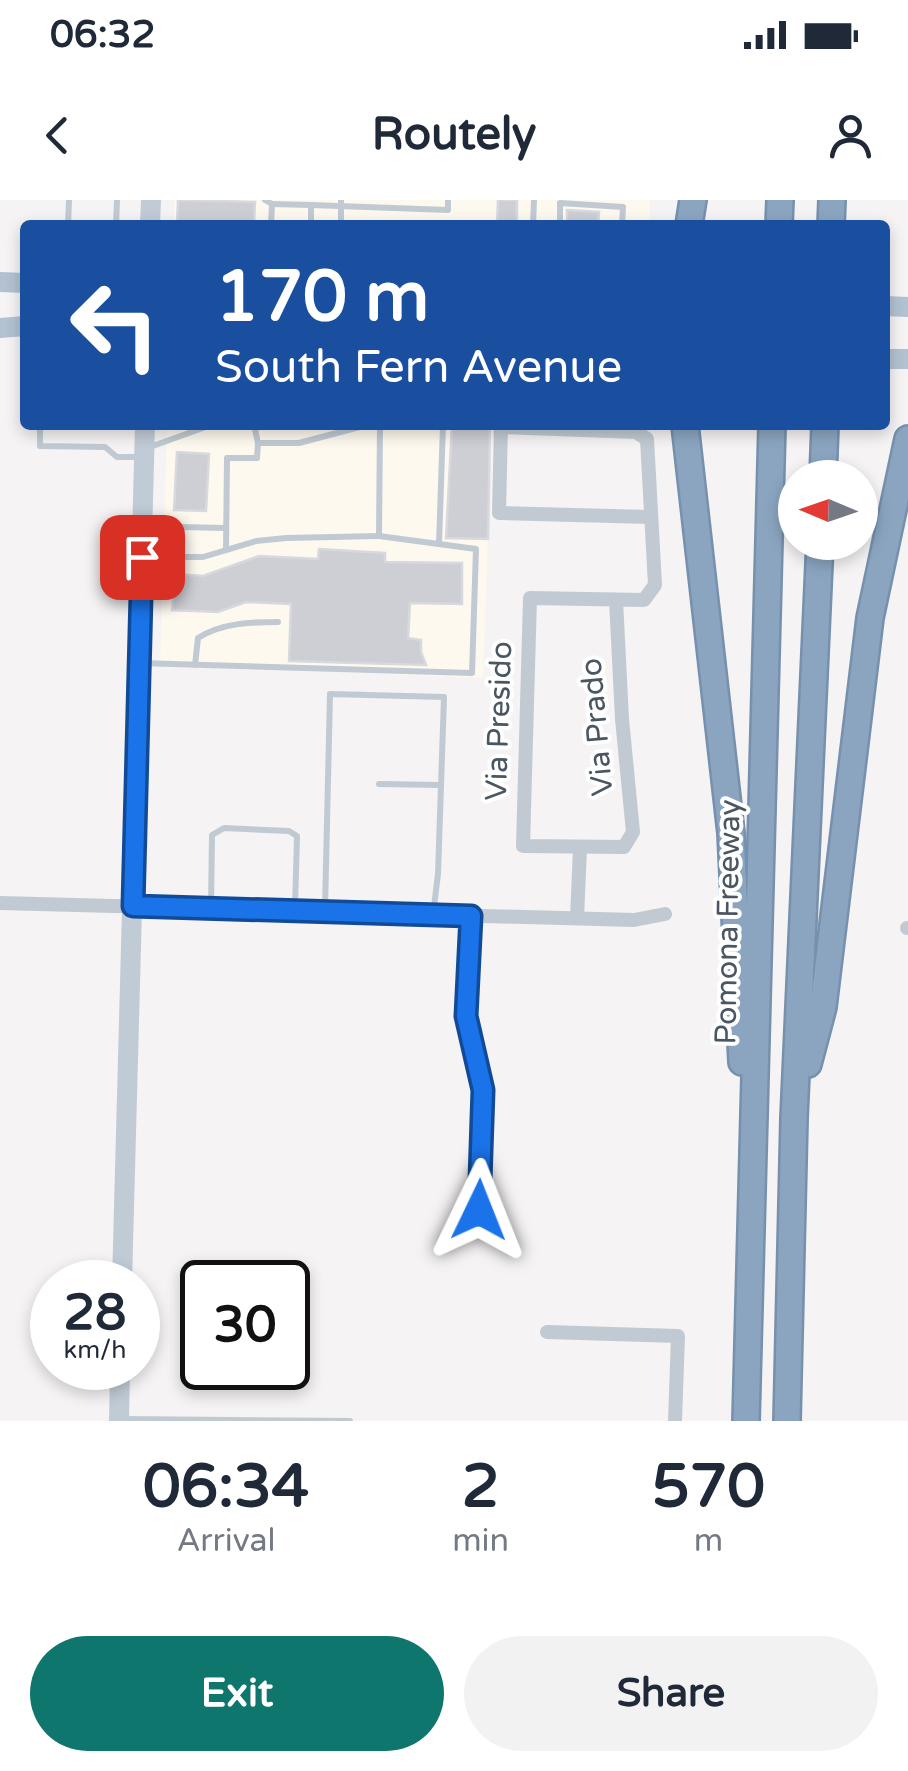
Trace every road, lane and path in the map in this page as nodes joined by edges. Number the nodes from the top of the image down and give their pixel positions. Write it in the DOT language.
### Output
graph roads {
  1 [pos="448,200"];
  2 [pos="268,202"];
  3 [pos="341,203"];
  4 [pos="311,205"];
  5 [pos="311,220"];
  6 [pos="560,220"];
  7 [pos="623,220"];
  8 [pos="40,430"];
  9 [pos="145,430"];
  10 [pos="180,430"];
  11 [pos="188,430"];
  12 [pos="255,430"];
  13 [pos="347,430"];
  14 [pos="380,430"];
  15 [pos="443,430"];
  16 [pos="501,430"];
  17 [pos="591,430"];
  18 [pos="686,430"];
  19 [pos="772,430"];
  20 [pos="824,430"];
  21 [pos="179,435"];
  22 [pos="908,439"];
  23 [pos="258,443"];
  24 [pos="144,453"];
  25 [pos="823,460"];
  26 [pos="650,517"];
  27 [pos="179,527"];
  28 [pos="226,528"];
  29 [pos="379,536"];
  30 [pos="439,544"];
  31 [pos="226,550"];
  32 [pos="142,557"];
  33 [pos="819,560"];
  34 [pos="616,600"];
  35 [pos="278,622"];
  36 [pos="139,662"];
  37 [pos="196,665"];
  38 [pos="380,784"];
  39 [pos="440,785"];
  40 [pos="580,848"];
  41 [pos="0,903"];
  42 [pos="133,906"];
  43 [pos="211,909"];
  44 [pos="296,911"];
  45 [pos="324,912"];
  46 [pos="665,914"];
  47 [pos="432,916"];
  48 [pos="471,916"];
  49 [pos="577,918"];
  50 [pos="794,1118"];
  51 [pos="479,1210"];
  52 [pos="123,1260"];
  53 [pos="752,1266"];
  54 [pos="547,1332"];
  55 [pos="120,1390"];
  56 [pos="119,1420"];
  57 [pos="350,1421"];
  58 [pos="675,1421"];
  59 [pos="746,1421"];
  60 [pos="787,1421"];
  1 -- 3 [label="lane"];
  2 -- 4 [label="lane"];
  3 -- 4 [label="lane"];
  4 -- 5 [label="lane"];
  6 -- 7 [label="lane"];
  8 -- 24 [label="lane"];
  9 -- 24 [label="main road"];
  10 -- 21 [label="lane"];
  11 -- 21 [label="lane"];
  12 -- 23 [label="lane"];
  13 -- 23 [label="lane"];
  14 -- 29 [label="lane"];
  15 -- 30 [label="lane"];
  16 -- 26 [label="street"];
  17 -- 26 [label="street"];
  18 -- 53 [label="highway"];
  19 -- 53 [label="highway, Pomona Freeway"];
  20 -- 25 [label="highway"];
  21 -- 24 [label="lane"];
  22 -- 50 [label="highway"];
  23 -- 28 [label="lane"];
  24 -- 32 [label="main road"];
  26 -- 34 [label="street"];
  27 -- 28 [label="lane"];
  28 -- 31 [label="lane"];
  29 -- 30 [label="lane"];
  29 -- 31 [label="lane"];
  30 -- 37 [label="lane"];
  31 -- 32 [label="lane"];
  32 -- 36 [label="main road"];
  33 -- 50 [label="highway"];
  34 -- 40 [label="street, Via Prado"];
  34 -- 40 [label="street, Via Presido"];
  35 -- 37 [label="lane"];
  36 -- 37 [label="lane"];
  36 -- 42 [label="main road"];
  38 -- 39 [label="lane"];
  39 -- 45 [label="lane"];
  39 -- 47 [label="lane"];
  40 -- 49 [label="street"];
  41 -- 42 [label="street"];
  42 -- 43 [label="street"];
  42 -- 52 [label="main road"];
  43 -- 44 [label="street"];
  43 -- 44 [label="lane"];
  44 -- 45 [label="street"];
  45 -- 47 [label="street"];
  46 -- 49 [label="street"];
  47 -- 48 [label="street"];
  48 -- 49 [label="street"];
  48 -- 51 [label="street"];
  50 -- 60 [label="highway"];
  53 -- 59 [label="highway, Pomona Freeway"];
  54 -- 58 [label="street"];
  55 -- 56 [label="main road"];
  56 -- 57 [label="lane"];
}
